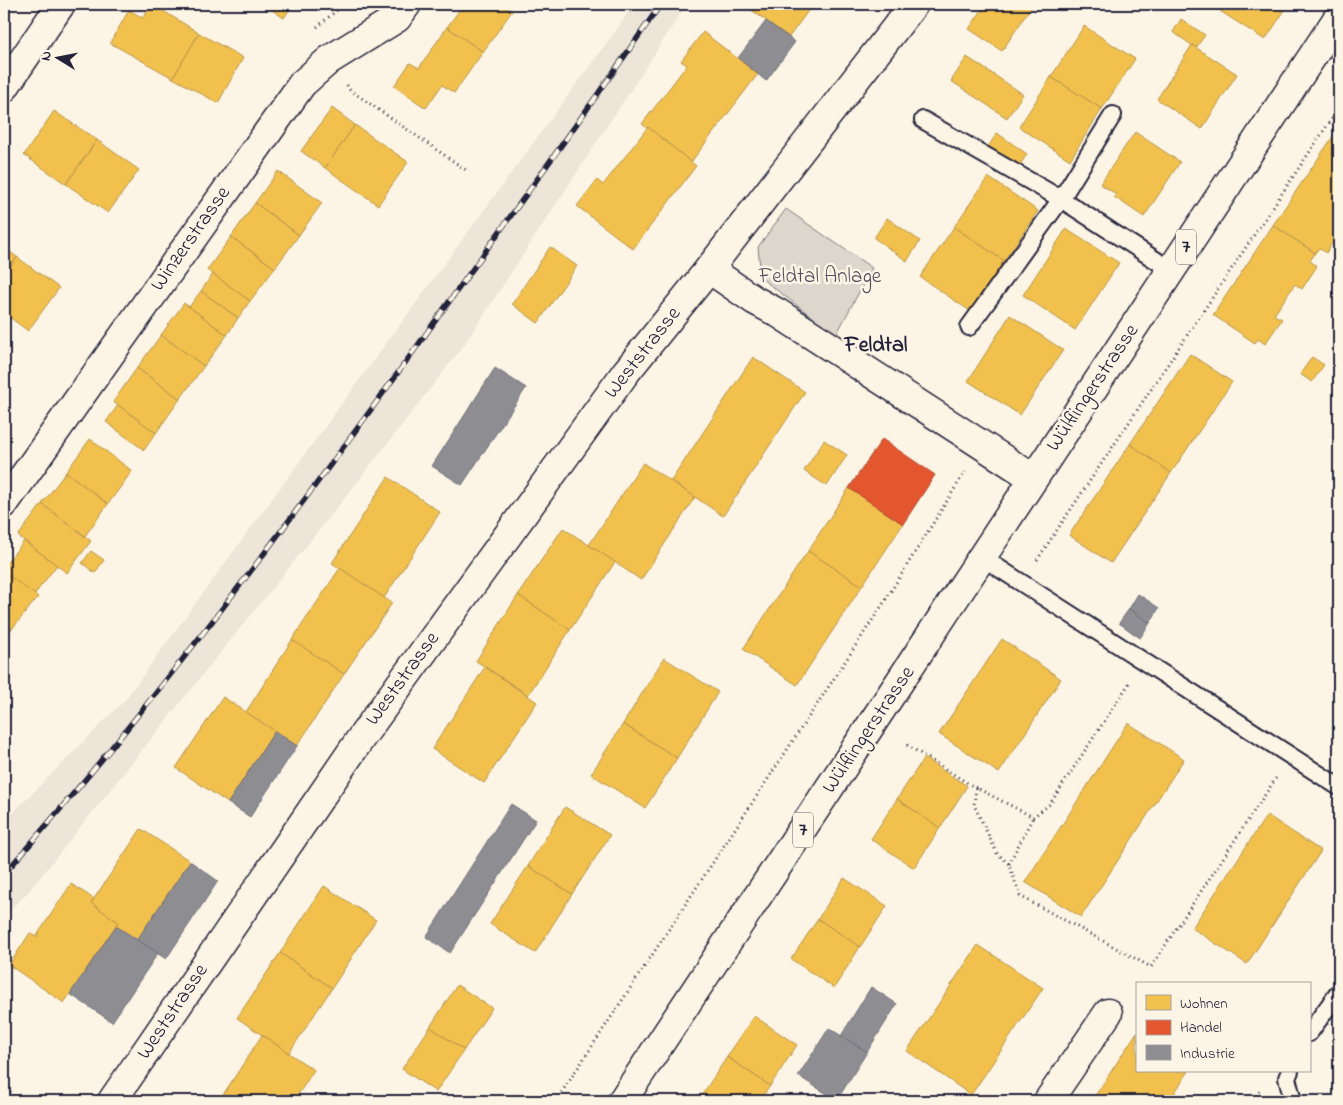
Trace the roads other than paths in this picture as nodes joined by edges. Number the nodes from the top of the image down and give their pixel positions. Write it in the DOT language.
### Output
graph roads {
  1 [pos="61,4"];
  2 [pos="407,4"];
  3 [pos="914,4"];
  4 [pos="1339,16"];
  5 [pos="4,88"];
  6 [pos="1113,114"];
  7 [pos="923,120"];
  8 [pos="1061,199"];
  9 [pos="710,269"];
  10 [pos="1171,270"];
  11 [pos="969,327"];
  12 [pos="1033,478"];
  13 [pos="4,504"];
  14 [pos="983,558"];
  15 [pos="1339,787"];
  16 [pos="1339,992"];
  17 [pos="1108,1013"];
  18 [pos="1310,1032"];
  19 [pos="1290,1072"];
  20 [pos="112,1101"];
  21 [pos="622,1101"];
  22 [pos="1048,1101"];
  23 [pos="1293,1101"];
  1 -- 5 [label="street"];
  2 -- 13 [label="street, Winzerstrasse"];
  3 -- 9 [label="street, Weststrasse"];
  4 -- 10 [label="street, Wülflingerstrasse / 7"];
  6 -- 8 [label="lane"];
  7 -- 8 [label="lane"];
  8 -- 10 [label="lane"];
  8 -- 11 [label="lane"];
  9 -- 12 [label="street"];
  9 -- 20 [label="street, Weststrasse"];
  10 -- 12 [label="street, Wülflingerstrasse / 7"];
  12 -- 14 [label="street, Wülflingerstrasse / 7"];
  14 -- 15 [label="lane"];
  14 -- 21 [label="street, Wülflingerstrasse / 7"];
  16 -- 18 [label="lane"];
  17 -- 22 [label="street"];
  19 -- 23 [label="lane"];
}
